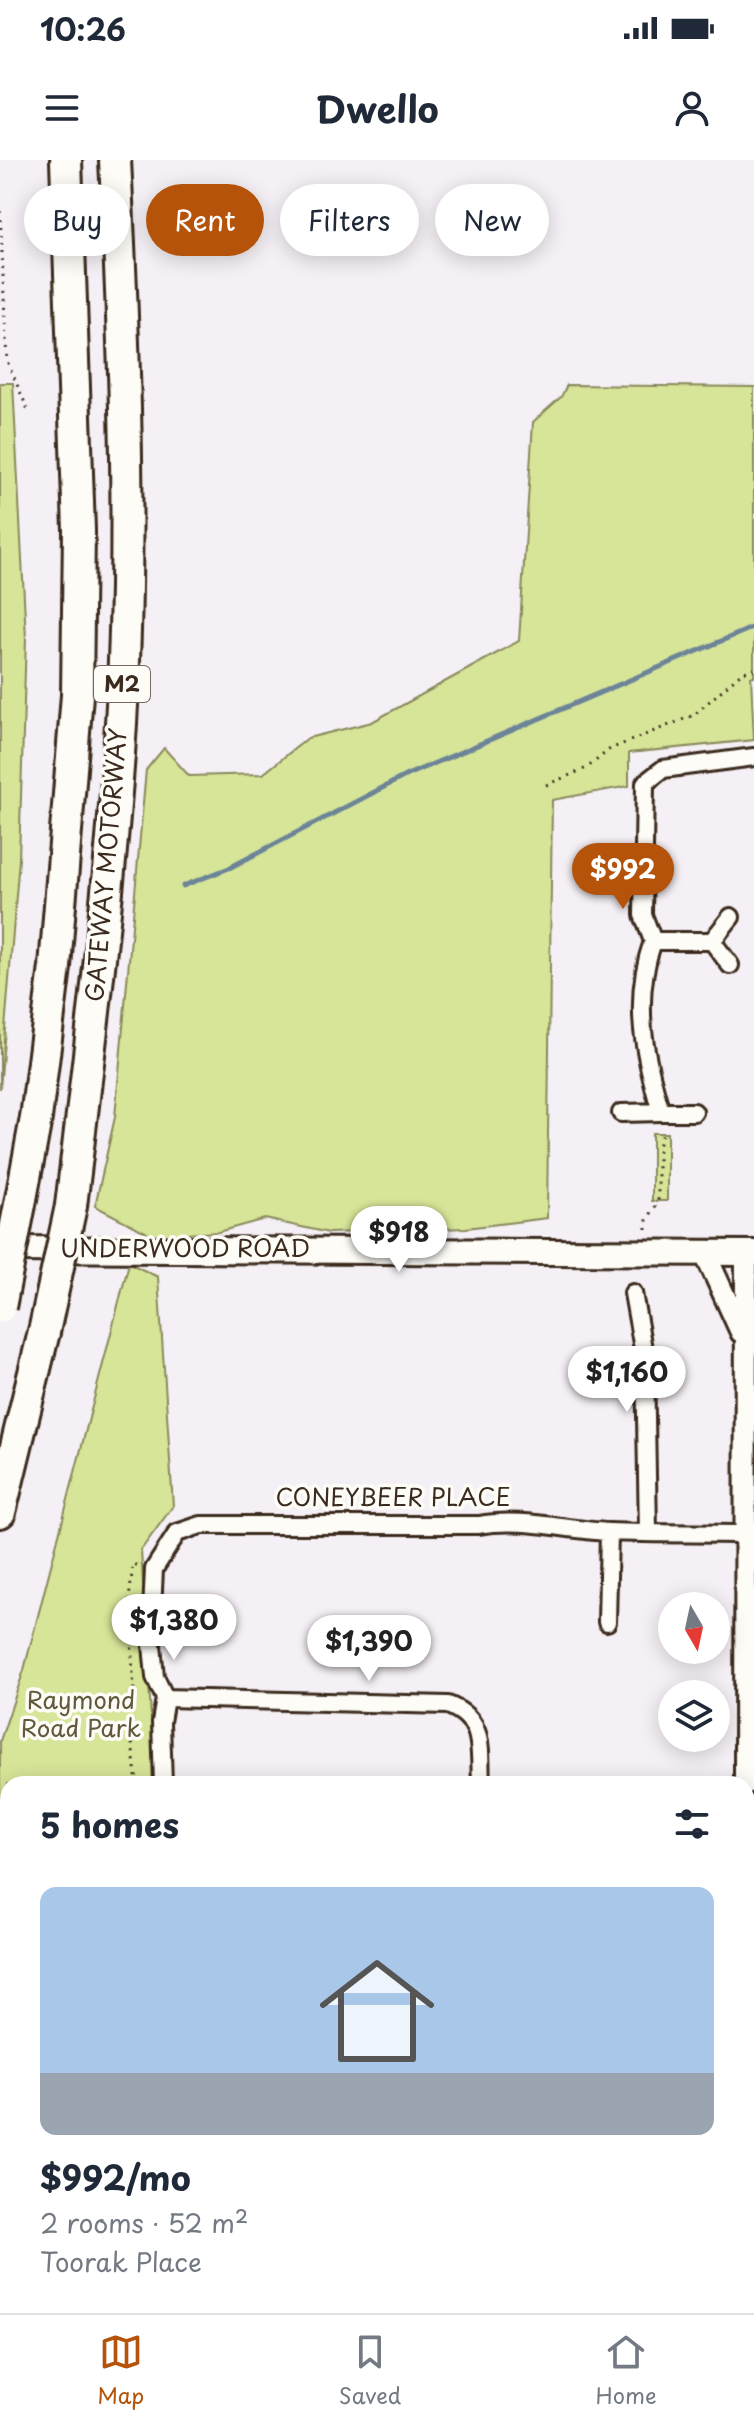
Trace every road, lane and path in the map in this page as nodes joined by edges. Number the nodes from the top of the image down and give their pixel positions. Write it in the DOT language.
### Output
graph roads {
  1 [pos="66,160"];
  2 [pos="115,160"];
  3 [pos="0,211"];
  4 [pos="28,410"];
  5 [pos="754,669"];
  6 [pos="754,757"];
  7 [pos="546,785"];
  8 [pos="731,917"];
  9 [pos="653,941"];
  10 [pos="712,941"];
  11 [pos="730,965"];
  12 [pos="661,1112"];
  13 [pos="694,1112"];
  14 [pos="621,1113"];
  15 [pos="646,1229"];
  16 [pos="0,1249"];
  17 [pos="705,1253"];
  18 [pos="750,1253"];
  19 [pos="633,1293"];
  20 [pos="0,1307"];
  21 [pos="744,1339"];
  22 [pos="0,1512"];
  23 [pos="609,1532"];
  24 [pos="648,1533"];
  25 [pos="750,1534"];
  26 [pos="154,1569"];
  27 [pos="607,1622"];
  28 [pos="165,1698"];
  29 [pos="136,1776"];
  30 [pos="163,1776"];
  31 [pos="480,1776"];
  32 [pos="745,1776"];
  1 -- 20 [label="highway, GATEWAY MOTORWAY / M2, bridge"];
  2 -- 22 [label="highway, GATEWAY MOTORWAY / M2, bridge"];
  3 -- 4 [label="path"];
  5 -- 7 [label="path"];
  6 -- 9 [label="street"];
  8 -- 10 [label="street"];
  9 -- 10 [label="street"];
  9 -- 12 [label="street"];
  10 -- 11 [label="street"];
  12 -- 13 [label="street"];
  12 -- 14 [label="street"];
  12 -- 15 [label="path"];
  16 -- 17 [label="main road, UNDERWOOD ROAD"];
  17 -- 18 [label="main road, UNDERWOOD ROAD"];
  17 -- 21 [label="street"];
  18 -- 21 [label="street"];
  19 -- 24 [label="street"];
  21 -- 25 [label="street"];
  23 -- 24 [label="street, CONEYBEER PLACE"];
  23 -- 26 [label="street, CONEYBEER PLACE"];
  23 -- 27 [label="street"];
  24 -- 25 [label="street, CONEYBEER PLACE"];
  25 -- 32 [label="street"];
  26 -- 28 [label="street"];
  26 -- 29 [label="path"];
  28 -- 30 [label="street"];
  28 -- 31 [label="street"];
}
